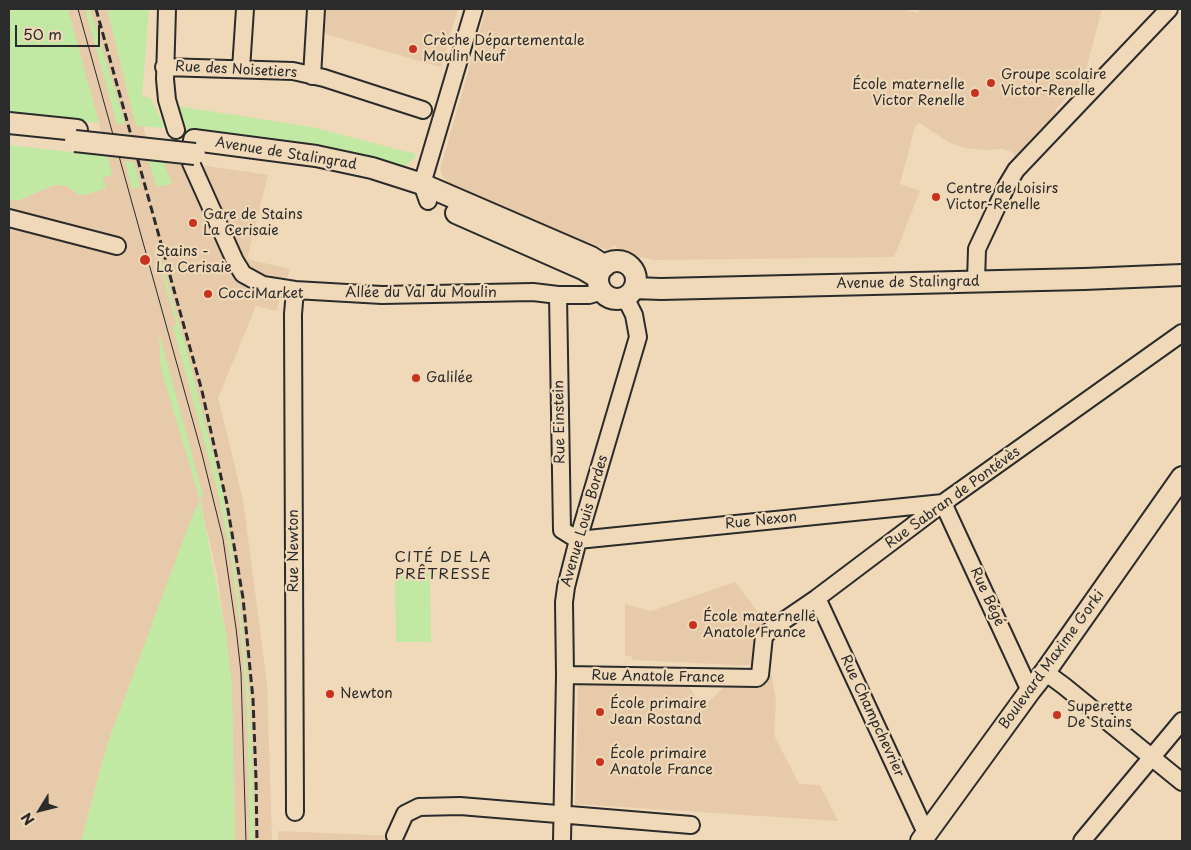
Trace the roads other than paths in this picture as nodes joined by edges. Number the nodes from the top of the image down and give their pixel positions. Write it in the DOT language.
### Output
graph roads {
  1 [pos="167,9"];
  2 [pos="245,9"];
  3 [pos="316,9"];
  4 [pos="474,9"];
  5 [pos="1170,9"];
  6 [pos="164,67"];
  7 [pos="241,69"];
  8 [pos="312,76"];
  9 [pos="423,110"];
  10 [pos="9,123"];
  11 [pos="176,130"];
  12 [pos="9,134"];
  13 [pos="76,136"];
  14 [pos="193,152"];
  15 [pos="425,192"];
  16 [pos="9,218"];
  17 [pos="117,246"];
  18 [pos="1182,275"];
  19 [pos="602,279"];
  20 [pos="976,281"];
  21 [pos="295,290"];
  22 [pos="630,293"];
  23 [pos="558,295"];
  24 [pos="1182,333"];
  25 [pos="1182,477"];
  26 [pos="943,503"];
  27 [pos="578,540"];
  28 [pos="817,598"];
  29 [pos="1045,672"];
  30 [pos="565,675"];
  31 [pos="752,678"];
  32 [pos="1030,691"];
  33 [pos="1182,721"];
  34 [pos="1151,757"];
  35 [pos="1182,782"];
  36 [pos="295,812"];
  37 [pos="562,814"];
  38 [pos="691,826"];
  39 [pos="395,836"];
  40 [pos="924,837"];
  41 [pos="562,841"];
  42 [pos="1082,841"];
  1 -- 6 [label="street"];
  2 -- 7 [label="street"];
  3 -- 8 [label="street"];
  4 -- 15 [label="street"];
  5 -- 20 [label="street"];
  6 -- 7 [label="street, Rue des Noisetiers"];
  6 -- 11 [label="street"];
  7 -- 8 [label="street, Rue des Noisetiers"];
  8 -- 9 [label="street, Rue des Noisetiers"];
  10 -- 13 [label="main road, Avenue de Stalingrad"];
  12 -- 13 [label="main road, Avenue de Stalingrad"];
  13 -- 14 [label="main road, Avenue de Stalingrad"];
  14 -- 15 [label="main road, Avenue de Stalingrad"];
  14 -- 21 [label="street, Allée du Val du Moulin"];
  15 -- 19 [label="main road, Avenue de Stalingrad"];
  16 -- 17 [label="street"];
  18 -- 20 [label="main road, Avenue de Stalingrad"];
  19 -- 22 [label="main road"];
  19 -- 22 [label="main road"];
  19 -- 23 [label="street, Allée du Val du Moulin"];
  20 -- 22 [label="main road, Avenue de Stalingrad"];
  21 -- 23 [label="street, Allée du Val du Moulin"];
  21 -- 36 [label="street, Rue Newton"];
  22 -- 27 [label="street, Avenue Louis Bordes"];
  23 -- 27 [label="street, Rue Einstein"];
  24 -- 26 [label="street, Rue Sabran de Pontévès"];
  25 -- 29 [label="main road, Boulevard Maxime Gorki"];
  26 -- 27 [label="street, Rue Nexon"];
  26 -- 28 [label="street, Rue Sabran de Pontévès"];
  26 -- 32 [label="street, Rue Bégé"];
  27 -- 30 [label="street, Avenue Louis Bordes"];
  28 -- 31 [label="street, Rue Sabran de Pontévès"];
  28 -- 40 [label="street, Rue Champchevrier"];
  29 -- 32 [label="main road, Boulevard Maxime Gorki"];
  29 -- 34 [label="street"];
  30 -- 31 [label="street, Rue Anatole France"];
  30 -- 37 [label="street, Avenue Louis Bordes"];
  32 -- 40 [label="main road, Boulevard Maxime Gorki"];
  33 -- 34 [label="street"];
  34 -- 35 [label="street"];
  34 -- 42 [label="street"];
  37 -- 38 [label="street"];
  37 -- 39 [label="street"];
  37 -- 41 [label="street, Avenue Louis Bordes"];
}
